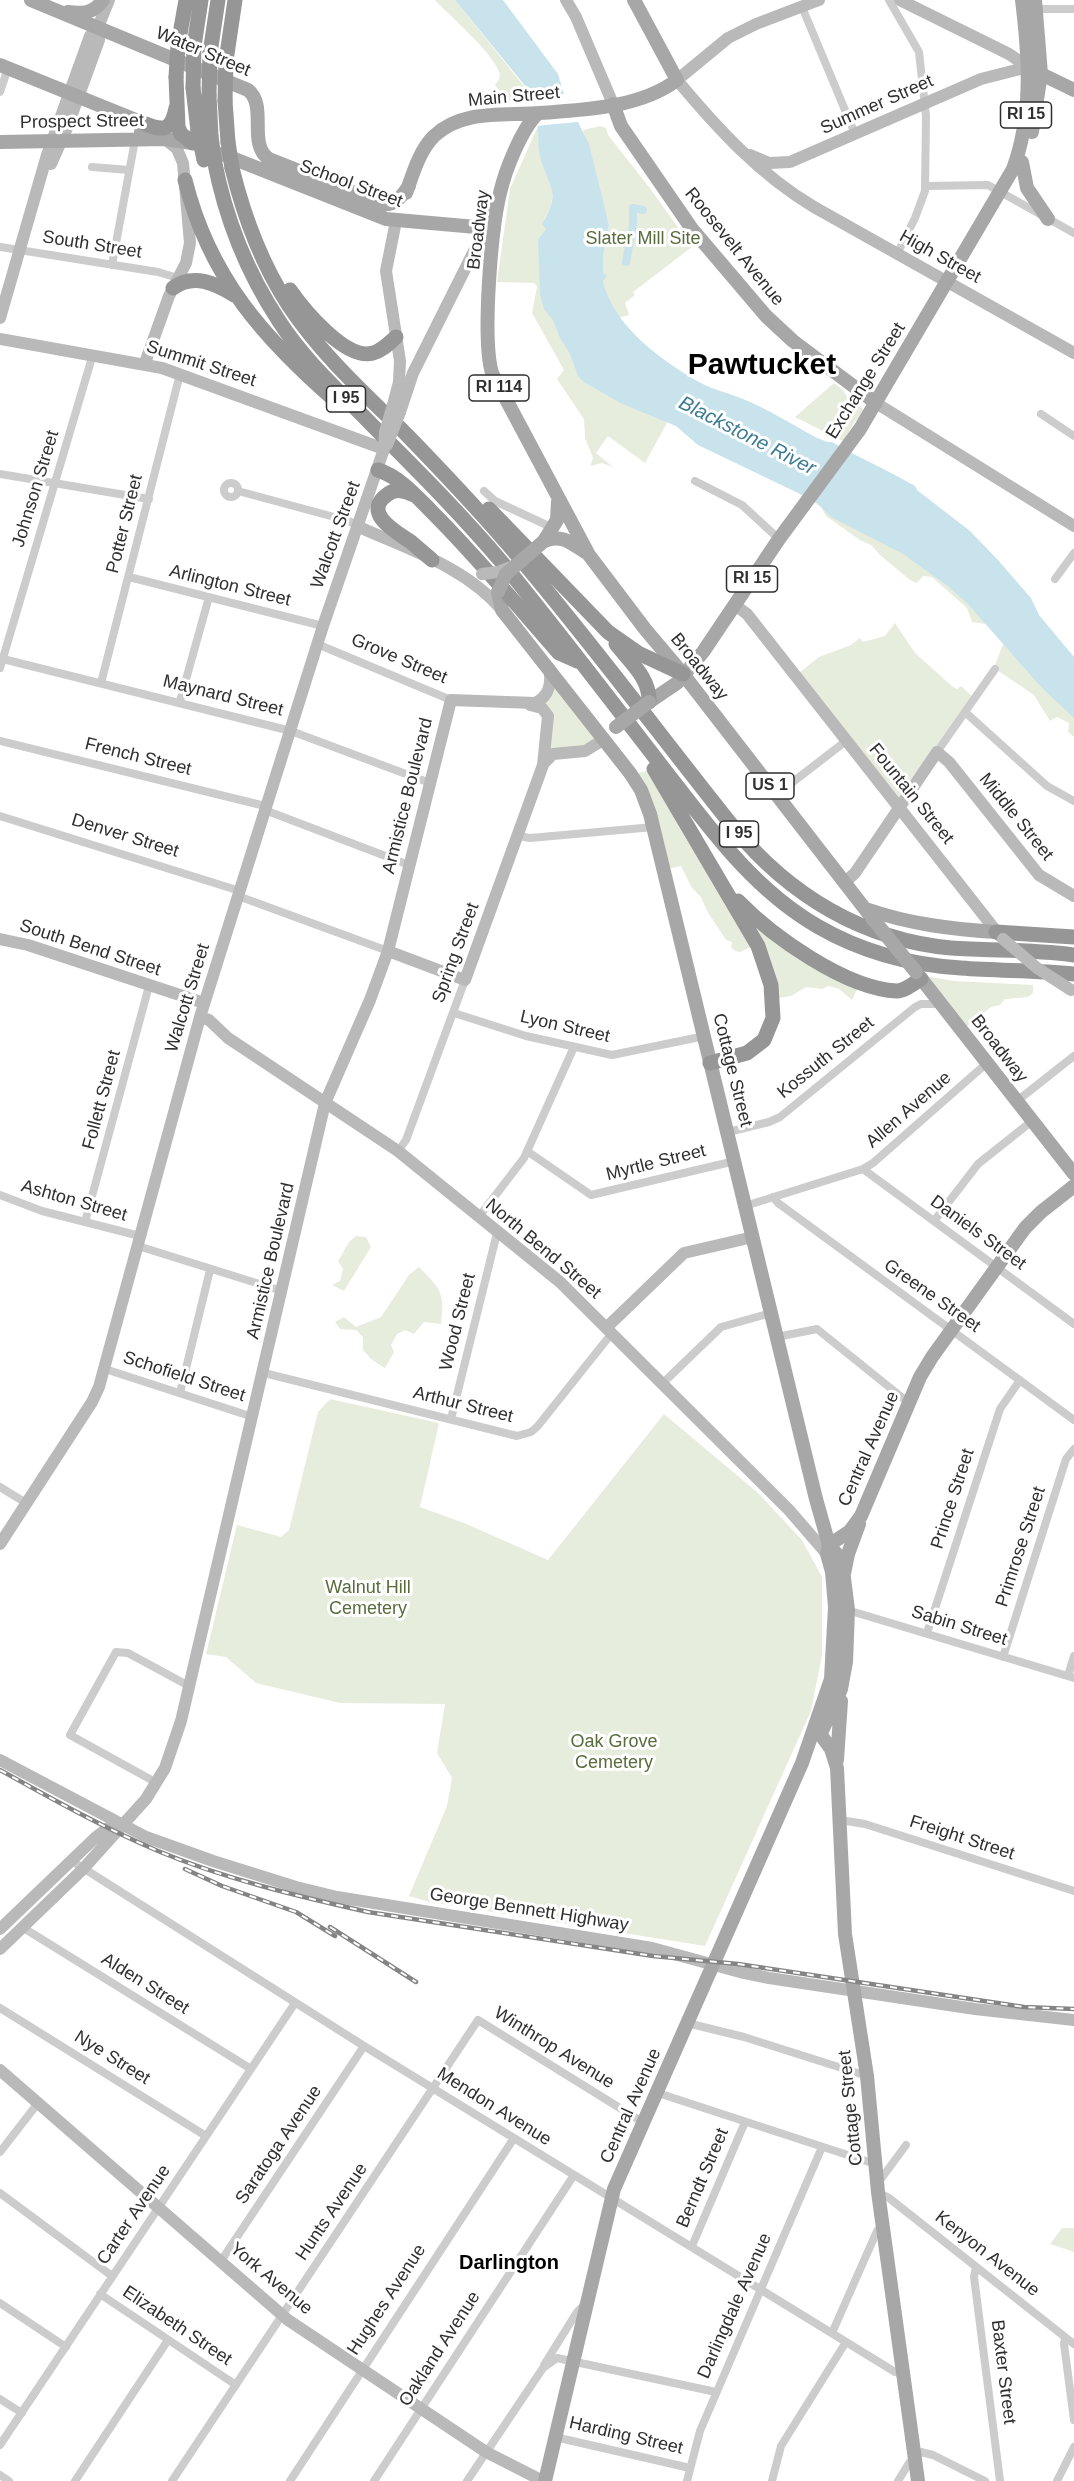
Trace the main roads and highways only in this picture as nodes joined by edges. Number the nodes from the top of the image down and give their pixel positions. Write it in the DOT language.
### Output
graph roads {
  1 [pos="31,0"];
  2 [pos="103,0"];
  3 [pos="109,0"];
  4 [pos="186,0"];
  5 [pos="201,0"];
  6 [pos="218,0"];
  7 [pos="235,0"];
  8 [pos="566,0"];
  9 [pos="634,0"];
  10 [pos="819,0"];
  11 [pos="900,0"];
  12 [pos="1022,0"];
  13 [pos="1036,3"];
  14 [pos="59,11"];
  15 [pos="98,27"];
  16 [pos="1001,50"];
  17 [pos="4,66"];
  18 [pos="1028,67"];
  19 [pos="996,74"];
  20 [pos="1041,74"];
  21 [pos="677,80"];
  22 [pos="1074,90"];
  23 [pos="74,95"];
  24 [pos="177,102"];
  25 [pos="613,104"];
  26 [pos="508,113"];
  27 [pos="537,114"];
  28 [pos="143,123"];
  29 [pos="201,137"];
  30 [pos="58,139"];
  31 [pos="165,139"];
  32 [pos="137,140"];
  33 [pos="0,142"];
  34 [pos="742,150"];
  35 [pos="516,152"];
  36 [pos="790,162"];
  37 [pos="1022,162"];
  38 [pos="185,180"];
  39 [pos="503,182"];
  40 [pos="409,186"];
  41 [pos="790,191"];
  42 [pos="1001,191"];
  43 [pos="1048,219"];
  44 [pos="396,221"];
  45 [pos="466,228"];
  46 [pos="496,229"];
  47 [pos="484,241"];
  48 [pos="260,254"];
  49 [pos="471,259"];
  50 [pos="492,263"];
  51 [pos="947,282"];
  52 [pos="176,283"];
  53 [pos="238,297"];
  54 [pos="0,318"];
  55 [pos="0,339"];
  56 [pos="397,340"];
  57 [pos="425,348"];
  58 [pos="1074,353"];
  59 [pos="145,363"];
  60 [pos="876,403"];
  61 [pos="396,408"];
  62 [pos="369,422"];
  63 [pos="381,449"];
  64 [pos="378,470"];
  65 [pos="453,483"];
  66 [pos="414,495"];
  67 [pos="558,500"];
  68 [pos="1074,526"];
  69 [pos="359,527"];
  70 [pos="544,541"];
  71 [pos="589,555"];
  72 [pos="432,560"];
  73 [pos="514,565"];
  74 [pos="454,570"];
  75 [pos="735,605"];
  76 [pos="502,610"];
  77 [pos="608,632"];
  78 [pos="580,663"];
  79 [pos="549,668"];
  80 [pos="676,669"];
  81 [pos="451,700"];
  82 [pos="649,702"];
  83 [pos="530,705"];
  84 [pos="585,715"];
  85 [pos="616,727"];
  86 [pos="640,739"];
  87 [pos="603,740"];
  88 [pos="543,765"];
  89 [pos="899,809"];
  90 [pos="721,882"];
  91 [pos="845,882"];
  92 [pos="1074,896"];
  93 [pos="869,913"];
  94 [pos="1000,936"];
  95 [pos="1074,937"];
  96 [pos="0,939"];
  97 [pos="388,951"];
  98 [pos="1074,955"];
  99 [pos="919,976"];
  100 [pos="465,980"];
  101 [pos="1073,985"];
  102 [pos="204,1003"];
  103 [pos="200,1017"];
  104 [pos="710,1063"];
  105 [pos="325,1103"];
  106 [pos="1074,1174"];
  107 [pos="1074,1186"];
  108 [pos="753,1237"];
  109 [pos="609,1331"];
  110 [pos="861,1516"];
  111 [pos="0,1544"];
  112 [pos="828,1549"];
  113 [pos="844,1578"];
  114 [pos="842,1608"];
  115 [pos="841,1689"];
  116 [pos="818,1730"];
  117 [pos="0,1760"];
  118 [pos="837,1768"];
  119 [pos="122,1824"];
  120 [pos="0,1929"];
  121 [pos="0,1949"];
  122 [pos="713,1964"];
  123 [pos="853,1991"];
  124 [pos="1074,2019"];
  125 [pos="0,2070"];
  126 [pos="544,2481"];
  127 [pos="918,2481"];
  1 -- 14 [label="main road, Water Street"];
  2 -- 14 [label="main road"];
  3 -- 15 [label="main road"];
  4 -- 24 [label="highway, bridge"];
  5 -- 29 [label="highway, bridge"];
  6 -- 29 [label="highway, I 95, bridge"];
  7 -- 48 [label="highway, I 95, bridge"];
  8 -- 25 [label="main road, Roosevelt Avenue"];
  9 -- 21 [label="main road"];
  10 -- 21 [label="main road, Main Street"];
  11 -- 16 [label="main road"];
  12 -- 18 [label="main road, RI 15"];
  13 -- 20 [label="main road, RI 15"];
  14 -- 15 [label="main road, Water Street"];
  15 -- 23 [label="main road"];
  15 -- 40 [label="main road, Water Street"];
  16 -- 18 [label="main road"];
  16 -- 19 [label="main road"];
  17 -- 23 [label="main road"];
  18 -- 19 [label="main road, Summer Street"];
  18 -- 20 [label="main road"];
  18 -- 42 [label="main road, Exchange Street / RI 15"];
  19 -- 36 [label="main road, Summer Street"];
  20 -- 22 [label="main road"];
  20 -- 37 [label="main road, Exchange Street / RI 15"];
  21 -- 25 [label="main road, Main Street"];
  21 -- 34 [label="main road, High Street"];
  23 -- 28 [label="main road"];
  23 -- 30 [label="main road"];
  24 -- 28 [label="highway"];
  24 -- 29 [label="highway"];
  25 -- 27 [label="main road, Main Street"];
  25 -- 60 [label="main road, Roosevelt Avenue"];
  26 -- 27 [label="main road, Main Street"];
  26 -- 35 [label="main road"];
  26 -- 40 [label="main road, Main Street"];
  27 -- 35 [label="main road, Broadway / RI 114"];
  28 -- 32 [label="main road"];
  29 -- 31 [label="main road, School Street"];
  29 -- 44 [label="main road, School Street"];
  29 -- 62 [label="highway, I 95, bridge"];
  30 -- 32 [label="main road, Prospect Street"];
  30 -- 33 [label="main road, Prospect Street"];
  30 -- 54 [label="main road"];
  31 -- 32 [label="main road, Prospect Street"];
  31 -- 38 [label="main road"];
  34 -- 36 [label="main road, Summer Street"];
  34 -- 41 [label="main road, High Street"];
  35 -- 39 [label="main road, Broadway / RI 114"];
  36 -- 41 [label="main road"];
  37 -- 42 [label="main road, Exchange Street / RI 15"];
  37 -- 43 [label="main road"];
  38 -- 52 [label="main road"];
  38 -- 53 [label="highway"];
  39 -- 45 [label="main road"];
  39 -- 46 [label="main road, Broadway / RI 114"];
  40 -- 44 [label="main road, Main Street"];
  41 -- 51 [label="main road, High Street"];
  42 -- 51 [label="main road, Exchange Street / RI 15"];
  44 -- 45 [label="main road, School Street"];
  44 -- 56 [label="main road, Main Street"];
  45 -- 47 [label="main road"];
  46 -- 47 [label="main road, Walcott Street"];
  46 -- 50 [label="main road, Broadway / RI 114"];
  47 -- 49 [label="main road, Walcott Street"];
  47 -- 50 [label="main road"];
  48 -- 56 [label="highway"];
  48 -- 65 [label="highway, I 95"];
  49 -- 50 [label="main road"];
  49 -- 57 [label="main road, Walcott Street"];
  50 -- 67 [label="main road, Broadway / RI 114"];
  51 -- 58 [label="main road, High Street"];
  51 -- 60 [label="main road, Exchange Street / RI 15"];
  52 -- 53 [label="highway"];
  52 -- 59 [label="main road"];
  53 -- 62 [label="highway"];
  55 -- 59 [label="main road, Summit Street"];
  56 -- 57 [label="main road"];
  56 -- 61 [label="main road, Main Street"];
  57 -- 61 [label="main road, Walcott Street"];
  59 -- 63 [label="main road, Summit Street"];
  60 -- 68 [label="main road, Roosevelt Avenue"];
  60 -- 75 [label="main road, Exchange Street / RI 15"];
  61 -- 63 [label="main road, Walcott Street, bridge"];
  62 -- 78 [label="highway, I 95"];
  63 -- 64 [label="main road, Walcott Street"];
  64 -- 66 [label="highway"];
  64 -- 69 [label="main road, Walcott Street"];
  65 -- 77 [label="highway, US 1"];
  65 -- 98 [label="highway, I 95"];
  66 -- 72 [label="highway"];
  66 -- 78 [label="highway"];
  67 -- 70 [label="main road"];
  67 -- 71 [label="main road, Broadway / RI 114"];
  69 -- 72 [label="main road"];
  69 -- 102 [label="main road, Walcott Street"];
  70 -- 71 [label="main road"];
  70 -- 73 [label="main road, bridge"];
  71 -- 80 [label="main road, Broadway"];
  72 -- 74 [label="main road"];
  73 -- 74 [label="main road, bridge"];
  73 -- 76 [label="main road, bridge"];
  74 -- 76 [label="main road"];
  75 -- 80 [label="main road, Exchange Street / RI 15"];
  75 -- 89 [label="main road, Fountain Street"];
  76 -- 79 [label="main road, Cottage Street"];
  77 -- 80 [label="highway, US 1"];
  77 -- 82 [label="highway"];
  78 -- 86 [label="highway, I 95"];
  79 -- 83 [label="main road"];
  79 -- 84 [label="main road, Cottage Street"];
  80 -- 82 [label="main road, Exchange Street / RI 15"];
  80 -- 91 [label="main road, Broadway / US 1"];
  81 -- 83 [label="main road, Grove Street"];
  81 -- 97 [label="main road, Armistice Boulevard"];
  82 -- 85 [label="main road, Exchange Street / RI 15, bridge"];
  83 -- 88 [label="main road, Spring Street"];
  84 -- 85 [label="main road"];
  84 -- 87 [label="main road, Cottage Street"];
  85 -- 87 [label="main road, Exchange Street / RI 15"];
  86 -- 90 [label="highway"];
  86 -- 101 [label="highway, I 95"];
  87 -- 88 [label="main road, Exchange Street / RI 15"];
  87 -- 104 [label="main road, Cottage Street"];
  88 -- 100 [label="main road, Spring Street"];
  89 -- 91 [label="main road"];
  89 -- 92 [label="main road, Middle Street"];
  89 -- 94 [label="main road, Fountain Street"];
  90 -- 99 [label="highway"];
  90 -- 104 [label="highway"];
  91 -- 93 [label="main road, Broadway / US 1"];
  93 -- 94 [label="main road"];
  93 -- 99 [label="main road, Broadway / US 1, bridge"];
  94 -- 95 [label="highway"];
  94 -- 101 [label="main road, Fountain Street, bridge"];
  96 -- 102 [label="main road, South Bend Street"];
  97 -- 100 [label="main road, Denver Street"];
  97 -- 105 [label="main road, Armistice Boulevard"];
  99 -- 106 [label="main road, Broadway / US 1"];
  102 -- 103 [label="main road, Walcott Street"];
  103 -- 105 [label="main road, North Bend Street"];
  103 -- 111 [label="main road, Walcott Street"];
  104 -- 108 [label="main road, Cottage Street"];
  105 -- 109 [label="main road, North Bend Street"];
  105 -- 119 [label="main road, Armistice Boulevard"];
  107 -- 110 [label="main road, Central Avenue"];
  108 -- 109 [label="main road"];
  108 -- 112 [label="main road, Cottage Street"];
  109 -- 112 [label="main road, North Bend Street"];
  110 -- 112 [label="main road, Central Avenue"];
  110 -- 113 [label="main road"];
  112 -- 113 [label="main road, Cottage Street"];
  112 -- 114 [label="main road, Central Avenue"];
  113 -- 114 [label="main road, Central Avenue"];
  114 -- 115 [label="main road, Central Avenue"];
  114 -- 116 [label="main road, Central Avenue"];
  115 -- 116 [label="main road, Central Avenue"];
  115 -- 118 [label="main road"];
  116 -- 118 [label="main road, Cottage Street"];
  116 -- 122 [label="main road, Central Avenue"];
  117 -- 119 [label="main road, George Bennett Highway"];
  118 -- 123 [label="main road, Cottage Street"];
  119 -- 120 [label="main road, Armistice Boulevard"];
  119 -- 121 [label="main road, Armistice Boulevard"];
  119 -- 122 [label="main road, George Bennett Highway"];
  122 -- 123 [label="main road, George Bennett Highway"];
  122 -- 126 [label="main road, Central Avenue"];
  123 -- 124 [label="main road, George Bennett Highway"];
  123 -- 127 [label="main road, Cottage Street"];
  125 -- 126 [label="main road, York Avenue"];
}
